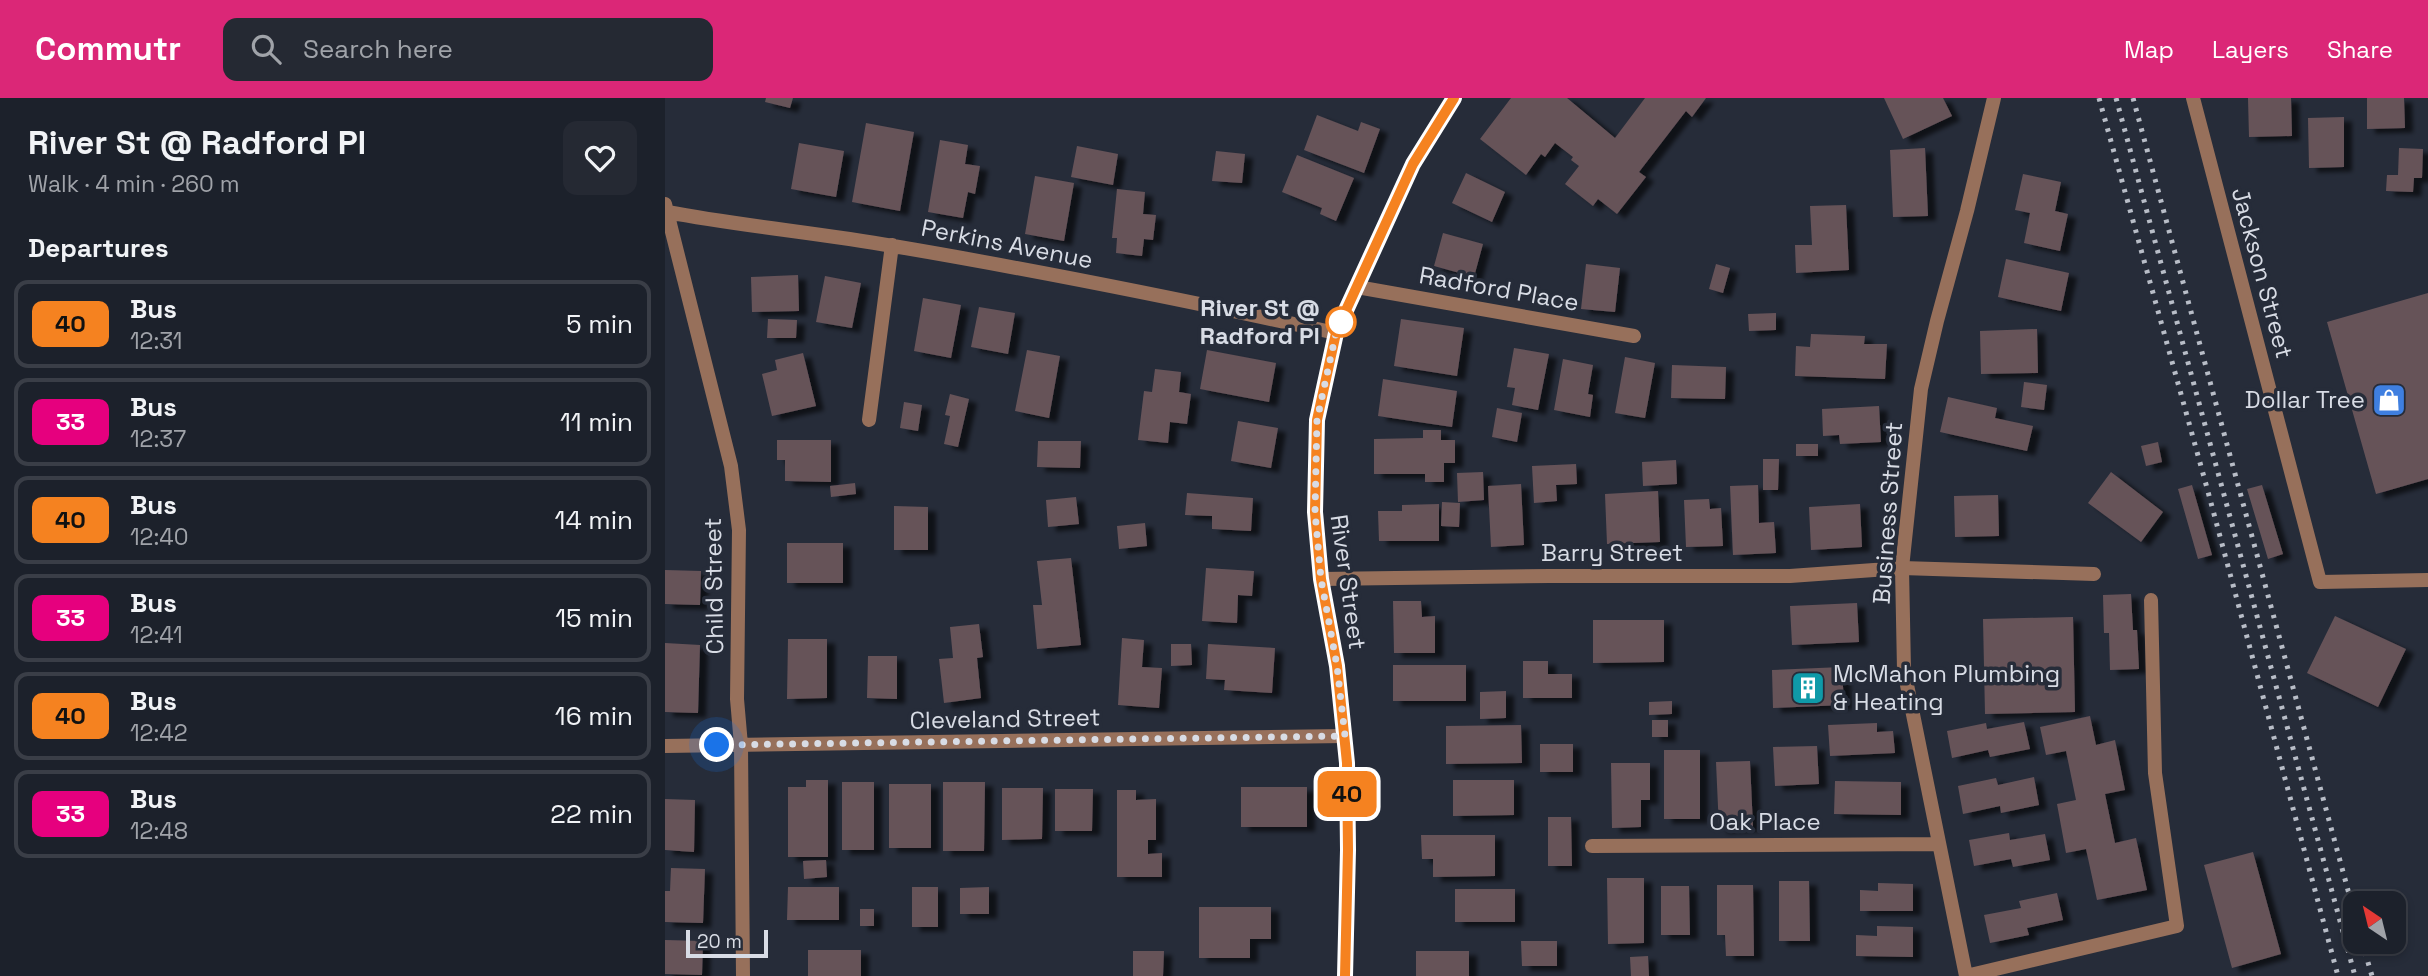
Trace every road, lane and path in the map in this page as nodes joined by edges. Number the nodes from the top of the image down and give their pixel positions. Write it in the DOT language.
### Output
graph roads {
  1 [pos="1454,98"];
  2 [pos="1994,98"];
  3 [pos="2193,98"];
  4 [pos="666,208"];
  5 [pos="892,246"];
  6 [pos="1357,287"];
  7 [pos="1336,333"];
  8 [pos="1634,336"];
  9 [pos="869,420"];
  10 [pos="1902,568"];
  11 [pos="2094,574"];
  12 [pos="1321,579"];
  13 [pos="2428,580"];
  14 [pos="2151,600"];
  15 [pos="1345,736"];
  16 [pos="741,745"];
  17 [pos="665,746"];
  18 [pos="1938,844"];
  19 [pos="1592,846"];
  20 [pos="743,976"];
  21 [pos="1345,976"];
  22 [pos="1966,976"];
  1 -- 6 [label="main road, River Street"];
  2 -- 10 [label="street, Business Street"];
  3 -- 13 [label="street, Jackson Street"];
  4 -- 5 [label="street, Perkins Avenue"];
  4 -- 16 [label="street, Child Street"];
  5 -- 7 [label="street, Perkins Avenue"];
  5 -- 9 [label="street"];
  6 -- 7 [label="main road, River Street"];
  6 -- 8 [label="street, Radford Place"];
  7 -- 12 [label="main road, River Street"];
  10 -- 11 [label="street, Barry Street"];
  10 -- 12 [label="street, Barry Street"];
  10 -- 18 [label="street, Business Street"];
  12 -- 15 [label="main road, River Street"];
  14 -- 22 [label="street"];
  15 -- 16 [label="street, Cleveland Street"];
  15 -- 21 [label="main road, River Street"];
  16 -- 17 [label="street, Cleveland Street"];
  16 -- 20 [label="street, Child Street"];
  18 -- 19 [label="street, Oak Place"];
  18 -- 22 [label="street, Business Street"];
}
